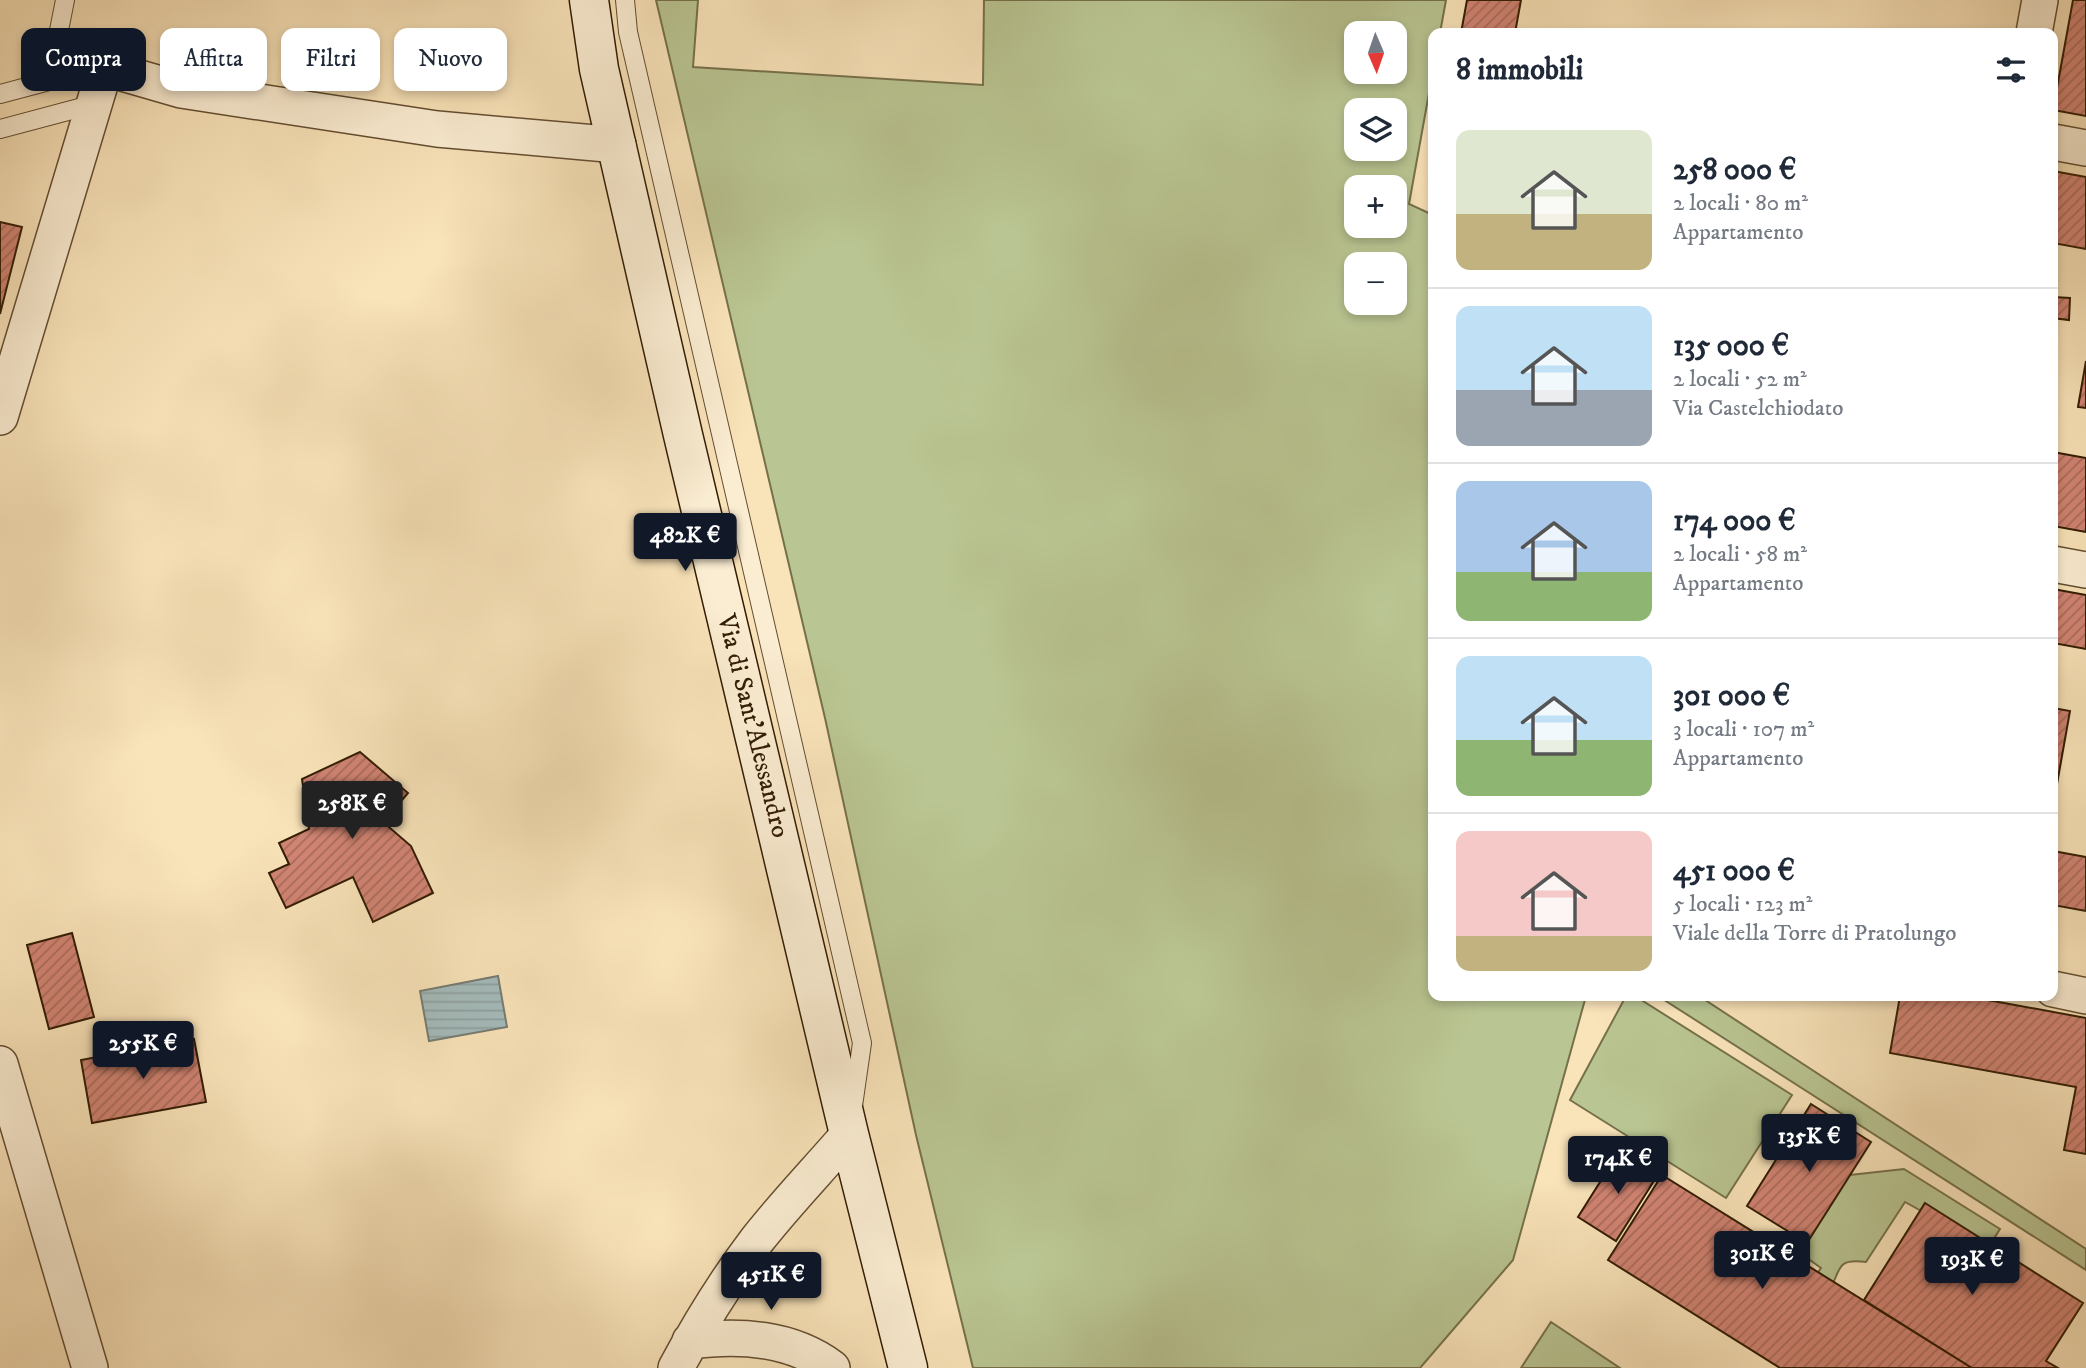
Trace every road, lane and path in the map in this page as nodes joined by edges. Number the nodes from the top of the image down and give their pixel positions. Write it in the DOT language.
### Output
graph roads {
  1 [pos="65,0"];
  2 [pos="589,0"];
  3 [pos="625,0"];
  4 [pos="2040,0"];
  5 [pos="2035,28"];
  6 [pos="0,94"];
  7 [pos="94,104"];
  8 [pos="0,129"];
  9 [pos="2058,143"];
  10 [pos="618,145"];
  11 [pos="2086,148"];
  12 [pos="0,417"];
  13 [pos="2058,565"];
  14 [pos="2086,570"];
  15 [pos="2058,990"];
  16 [pos="2086,996"];
  17 [pos="0,1064"];
  18 [pos="849,1134"];
  19 [pos="683,1354"];
  20 [pos="90,1368"];
  21 [pos="832,1368"];
  22 [pos="908,1368"];
  1 -- 6 [label="lane"];
  2 -- 10 [label="street, Via di Sant'Alessandro"];
  3 -- 18 [label="lane"];
  4 -- 5 [label="street"];
  7 -- 8 [label="lane"];
  7 -- 10 [label="street"];
  7 -- 12 [label="street"];
  9 -- 11 [label="street"];
  10 -- 18 [label="street, Via di Sant'Alessandro"];
  13 -- 14 [label="street"];
  15 -- 16 [label="street"];
  17 -- 20 [label="street"];
  18 -- 19 [label="street"];
  18 -- 22 [label="street, Via di Sant'Alessandro"];
  19 -- 21 [label="street"];
}
